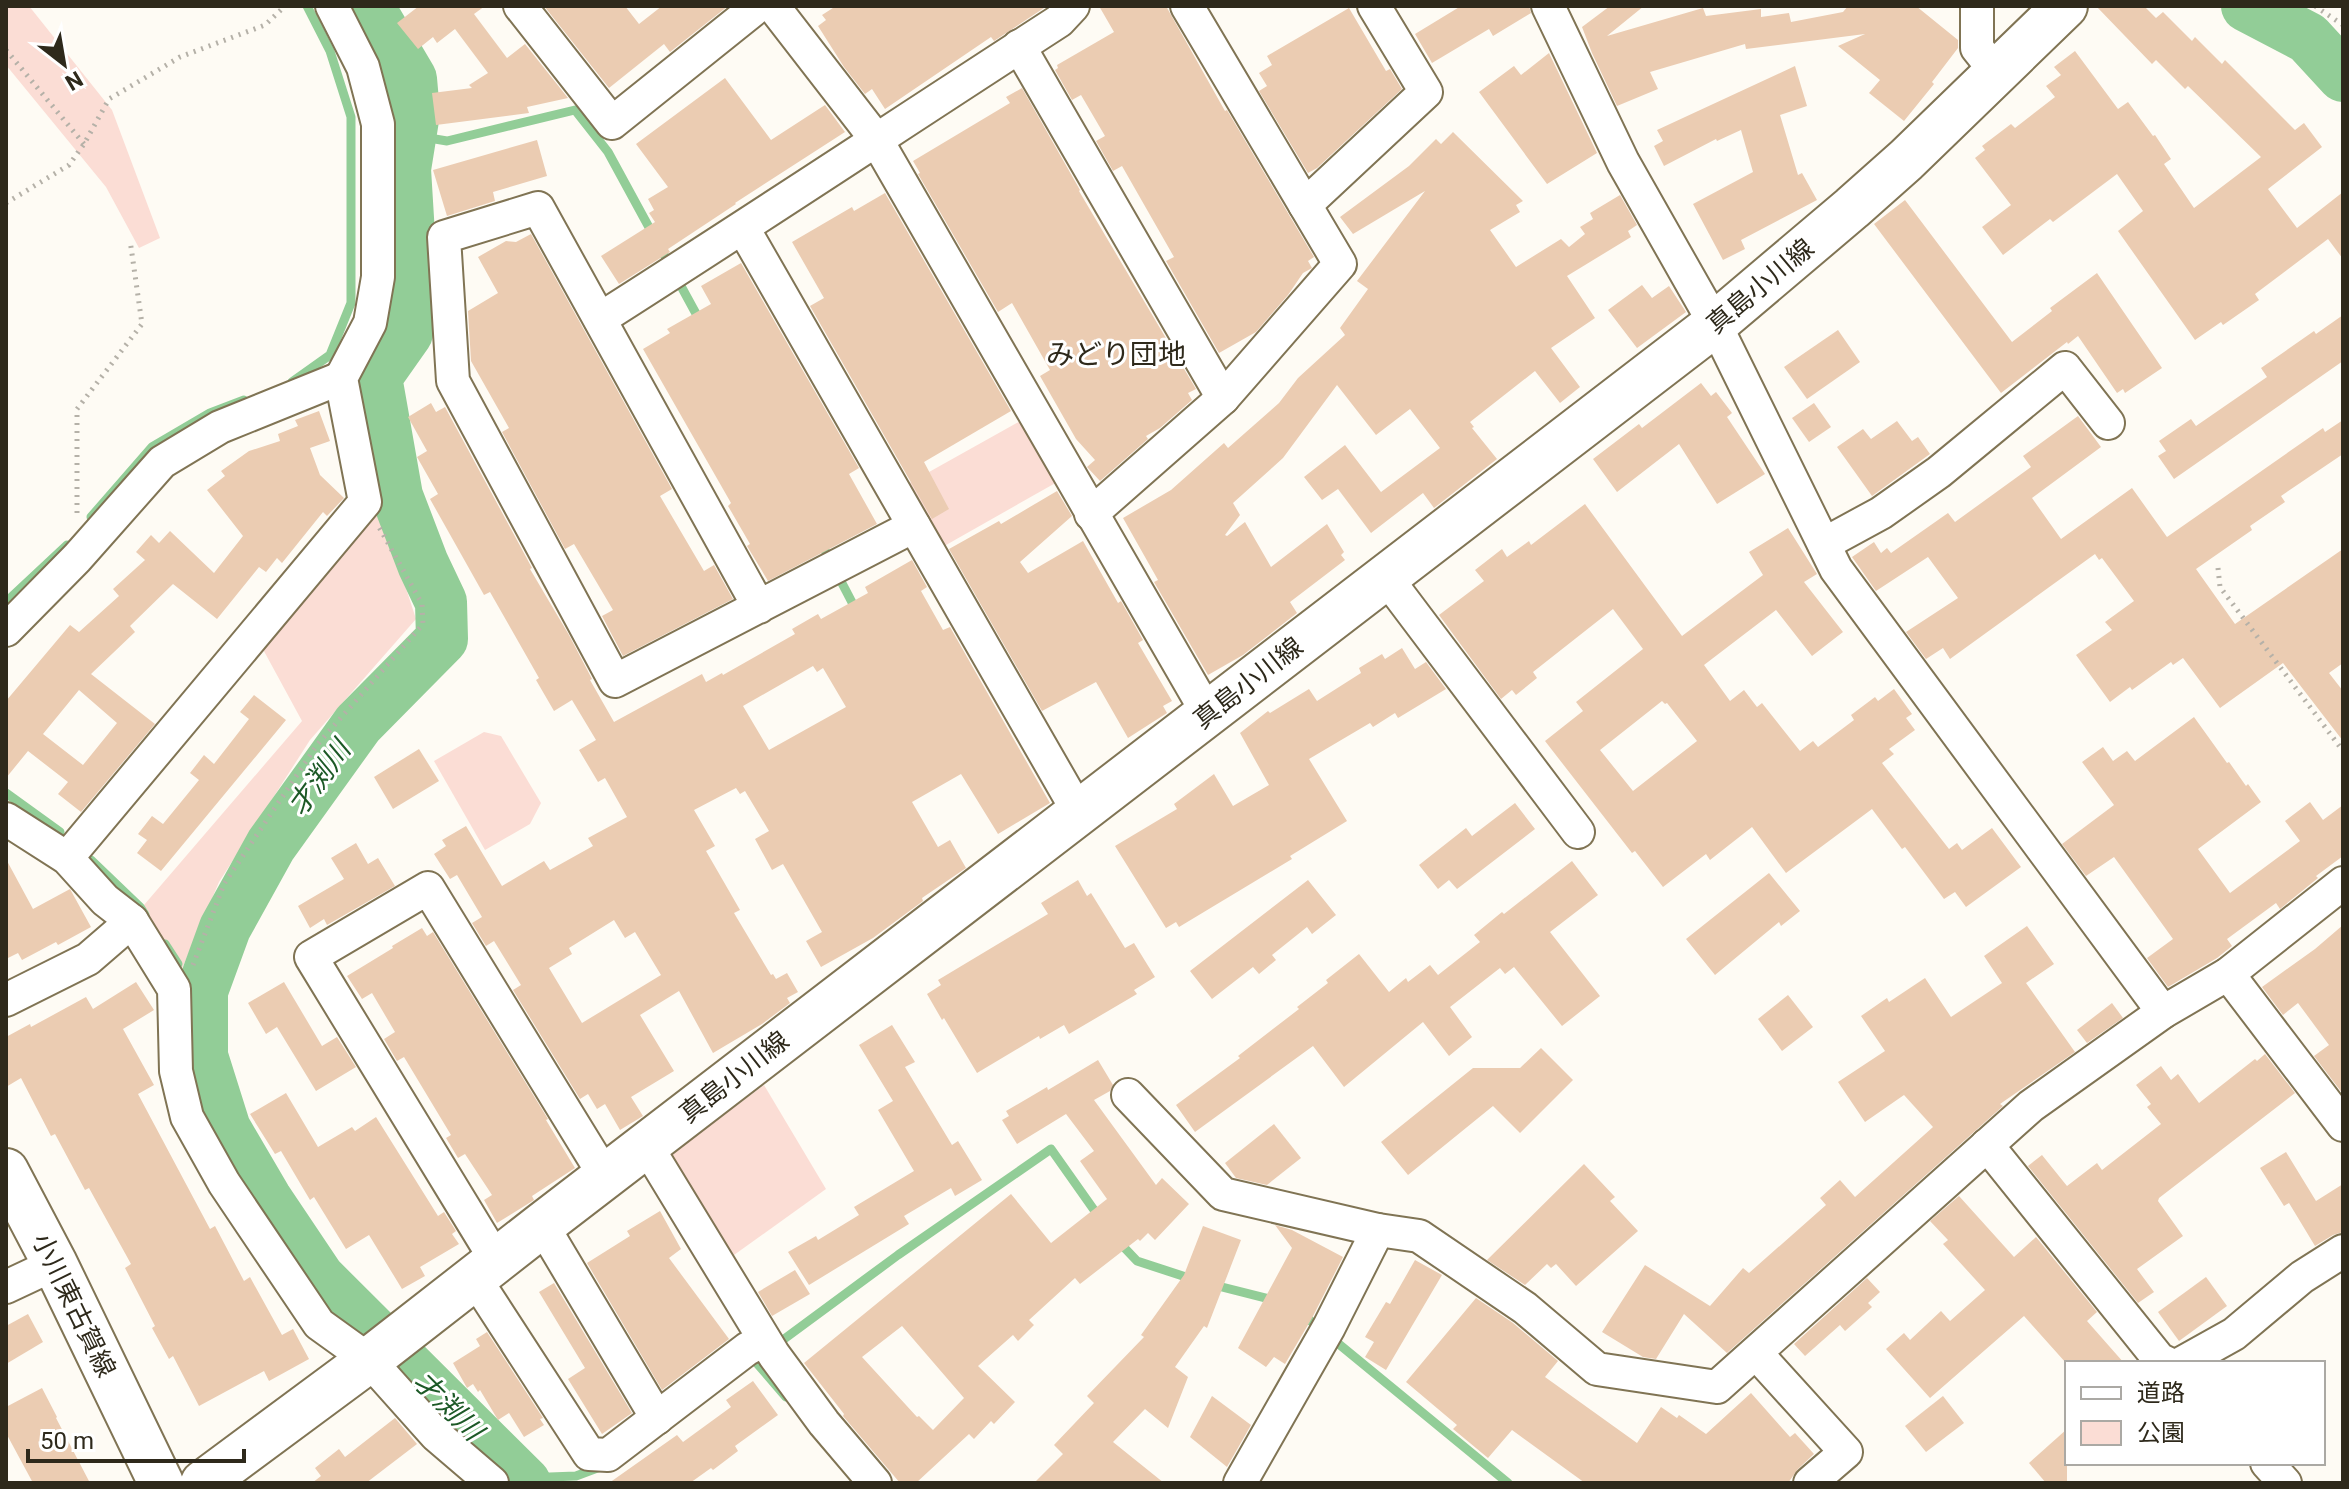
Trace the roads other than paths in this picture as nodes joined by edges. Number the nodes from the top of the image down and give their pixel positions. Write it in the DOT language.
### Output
graph roads {
  1 [pos="332,6"];
  2 [pos="520,6"];
  3 [pos="758,6"];
  4 [pos="774,6"];
  5 [pos="1073,6"];
  6 [pos="1187,6"];
  7 [pos="1374,6"];
  8 [pos="1548,6"];
  9 [pos="1977,6"];
  10 [pos="2065,6"];
  11 [pos="1019,46"];
  12 [pos="1997,73"];
  13 [pos="876,139"];
  14 [pos="1305,205"];
  15 [pos="743,228"];
  16 [pos="600,319"];
  17 [pos="1715,324"];
  18 [pos="341,378"];
  19 [pos="1223,398"];
  20 [pos="2108,423"];
  21 [pos="1091,514"];
  22 [pos="914,526"];
  23 [pos="1824,544"];
  24 [pos="1385,576"];
  25 [pos="759,607"];
  26 [pos="6,630"];
  27 [pos="1208,714"];
  28 [pos="1079,813"];
  29 [pos="6,819"];
  30 [pos="1578,832"];
  31 [pos="67,858"];
  32 [pos="2343,883"];
  33 [pos="132,921"];
  34 [pos="2228,974"];
  35 [pos="6,1000"];
  36 [pos="2163,1012"];
  37 [pos="1128,1095"];
  38 [pos="2343,1125"];
  39 [pos="646,1145"];
  40 [pos="1987,1145"];
  41 [pos="6,1171"];
  42 [pos="605,1176"];
  43 [pos="542,1225"];
  44 [pos="1378,1230"];
  45 [pos="2343,1251"];
  46 [pos="55,1264"];
  47 [pos="485,1268"];
  48 [pos="6,1287"];
  49 [pos="769,1348"];
  50 [pos="1756,1353"];
  51 [pos="369,1360"];
  52 [pos="2163,1361"];
  53 [pos="2186,1361"];
  54 [pos="657,1418"];
  55 [pos="2269,1465"];
  56 [pos="1246,1481"];
  57 [pos="161,1483"];
  58 [pos="203,1483"];
  59 [pos="492,1483"];
  60 [pos="875,1483"];
  61 [pos="1810,1483"];
  62 [pos="2285,1483"];
  1 -- 18 [label="street"];
  2 -- 3 [label="street"];
  4 -- 13 [label="street"];
  5 -- 11 [label="street"];
  6 -- 14 [label="street"];
  7 -- 14 [label="street"];
  8 -- 17 [label="street"];
  9 -- 12 [label="street"];
  10 -- 12 [label="street, 真島小川線"];
  11 -- 13 [label="street"];
  11 -- 19 [label="street"];
  12 -- 17 [label="street, 真島小川線"];
  13 -- 15 [label="street"];
  13 -- 21 [label="street"];
  14 -- 19 [label="street"];
  15 -- 16 [label="street"];
  15 -- 22 [label="street"];
  16 -- 25 [label="street"];
  16 -- 25 [label="street"];
  17 -- 23 [label="street"];
  17 -- 24 [label="street, 真島小川線"];
  18 -- 26 [label="street"];
  18 -- 31 [label="street"];
  19 -- 21 [label="street"];
  20 -- 23 [label="street"];
  21 -- 27 [label="street"];
  22 -- 25 [label="street"];
  22 -- 28 [label="street"];
  23 -- 36 [label="street"];
  24 -- 27 [label="street, 真島小川線"];
  24 -- 30 [label="street"];
  27 -- 28 [label="street, 真島小川線"];
  28 -- 39 [label="street, 真島小川線"];
  29 -- 31 [label="street"];
  31 -- 33 [label="street"];
  32 -- 34 [label="street"];
  33 -- 35 [label="street"];
  33 -- 51 [label="street"];
  34 -- 36 [label="street"];
  34 -- 38 [label="street"];
  36 -- 40 [label="street"];
  37 -- 44 [label="street"];
  39 -- 42 [label="street, 真島小川線"];
  39 -- 49 [label="street"];
  40 -- 50 [label="street"];
  40 -- 52 [label="street"];
  41 -- 46 [label="street, 小川東古賀線"];
  42 -- 43 [label="street, 真島小川線"];
  42 -- 47 [label="street"];
  43 -- 47 [label="street, 真島小川線"];
  43 -- 54 [label="street"];
  44 -- 50 [label="street"];
  44 -- 56 [label="street"];
  45 -- 53 [label="street"];
  46 -- 48 [label="street"];
  46 -- 57 [label="street, 小川東古賀線"];
  47 -- 51 [label="street, 真島小川線"];
  47 -- 54 [label="street"];
  49 -- 54 [label="street"];
  49 -- 60 [label="street"];
  50 -- 61 [label="street"];
  51 -- 58 [label="street"];
  51 -- 59 [label="street"];
  55 -- 62 [label="street"];
}
